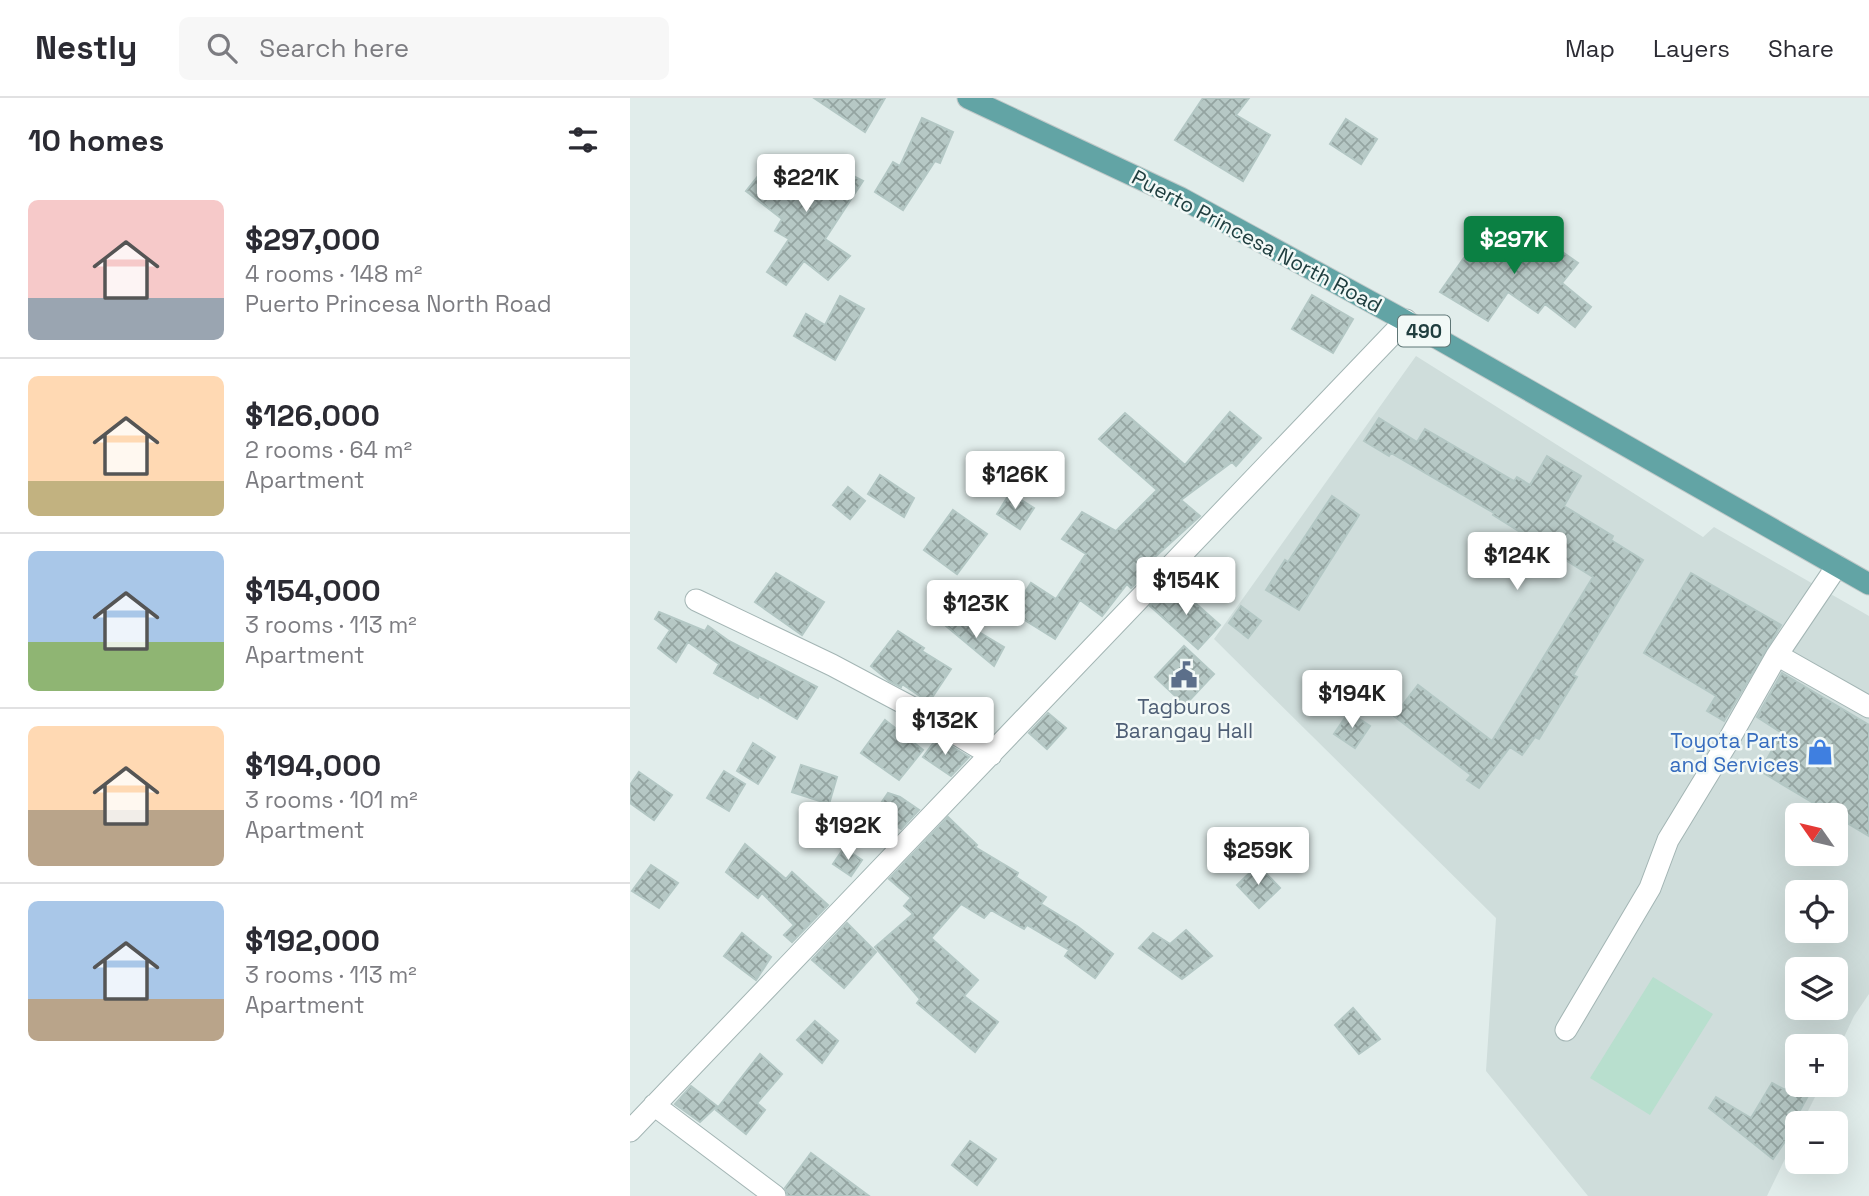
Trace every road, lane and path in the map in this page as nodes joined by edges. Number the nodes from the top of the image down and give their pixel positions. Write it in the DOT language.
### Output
graph roads {
  1 [pos="968,98"];
  2 [pos="1406,320"];
  3 [pos="1837,566"];
  4 [pos="1869,584"];
  5 [pos="696,600"];
  6 [pos="1777,655"];
  7 [pos="1869,707"];
  8 [pos="991,755"];
  9 [pos="1566,1030"];
  10 [pos="653,1105"];
  11 [pos="630,1131"];
  12 [pos="775,1196"];
  1 -- 2 [label="main road, Puerto Princesa North Road / 490"];
  2 -- 3 [label="main road, Puerto Princesa North Road / 490"];
  2 -- 8 [label="street"];
  3 -- 4 [label="main road, Puerto Princesa North Road / 490"];
  3 -- 6 [label="street"];
  5 -- 8 [label="street"];
  6 -- 7 [label="street"];
  6 -- 9 [label="street"];
  8 -- 10 [label="street"];
  10 -- 11 [label="street"];
  10 -- 12 [label="street"];
}
